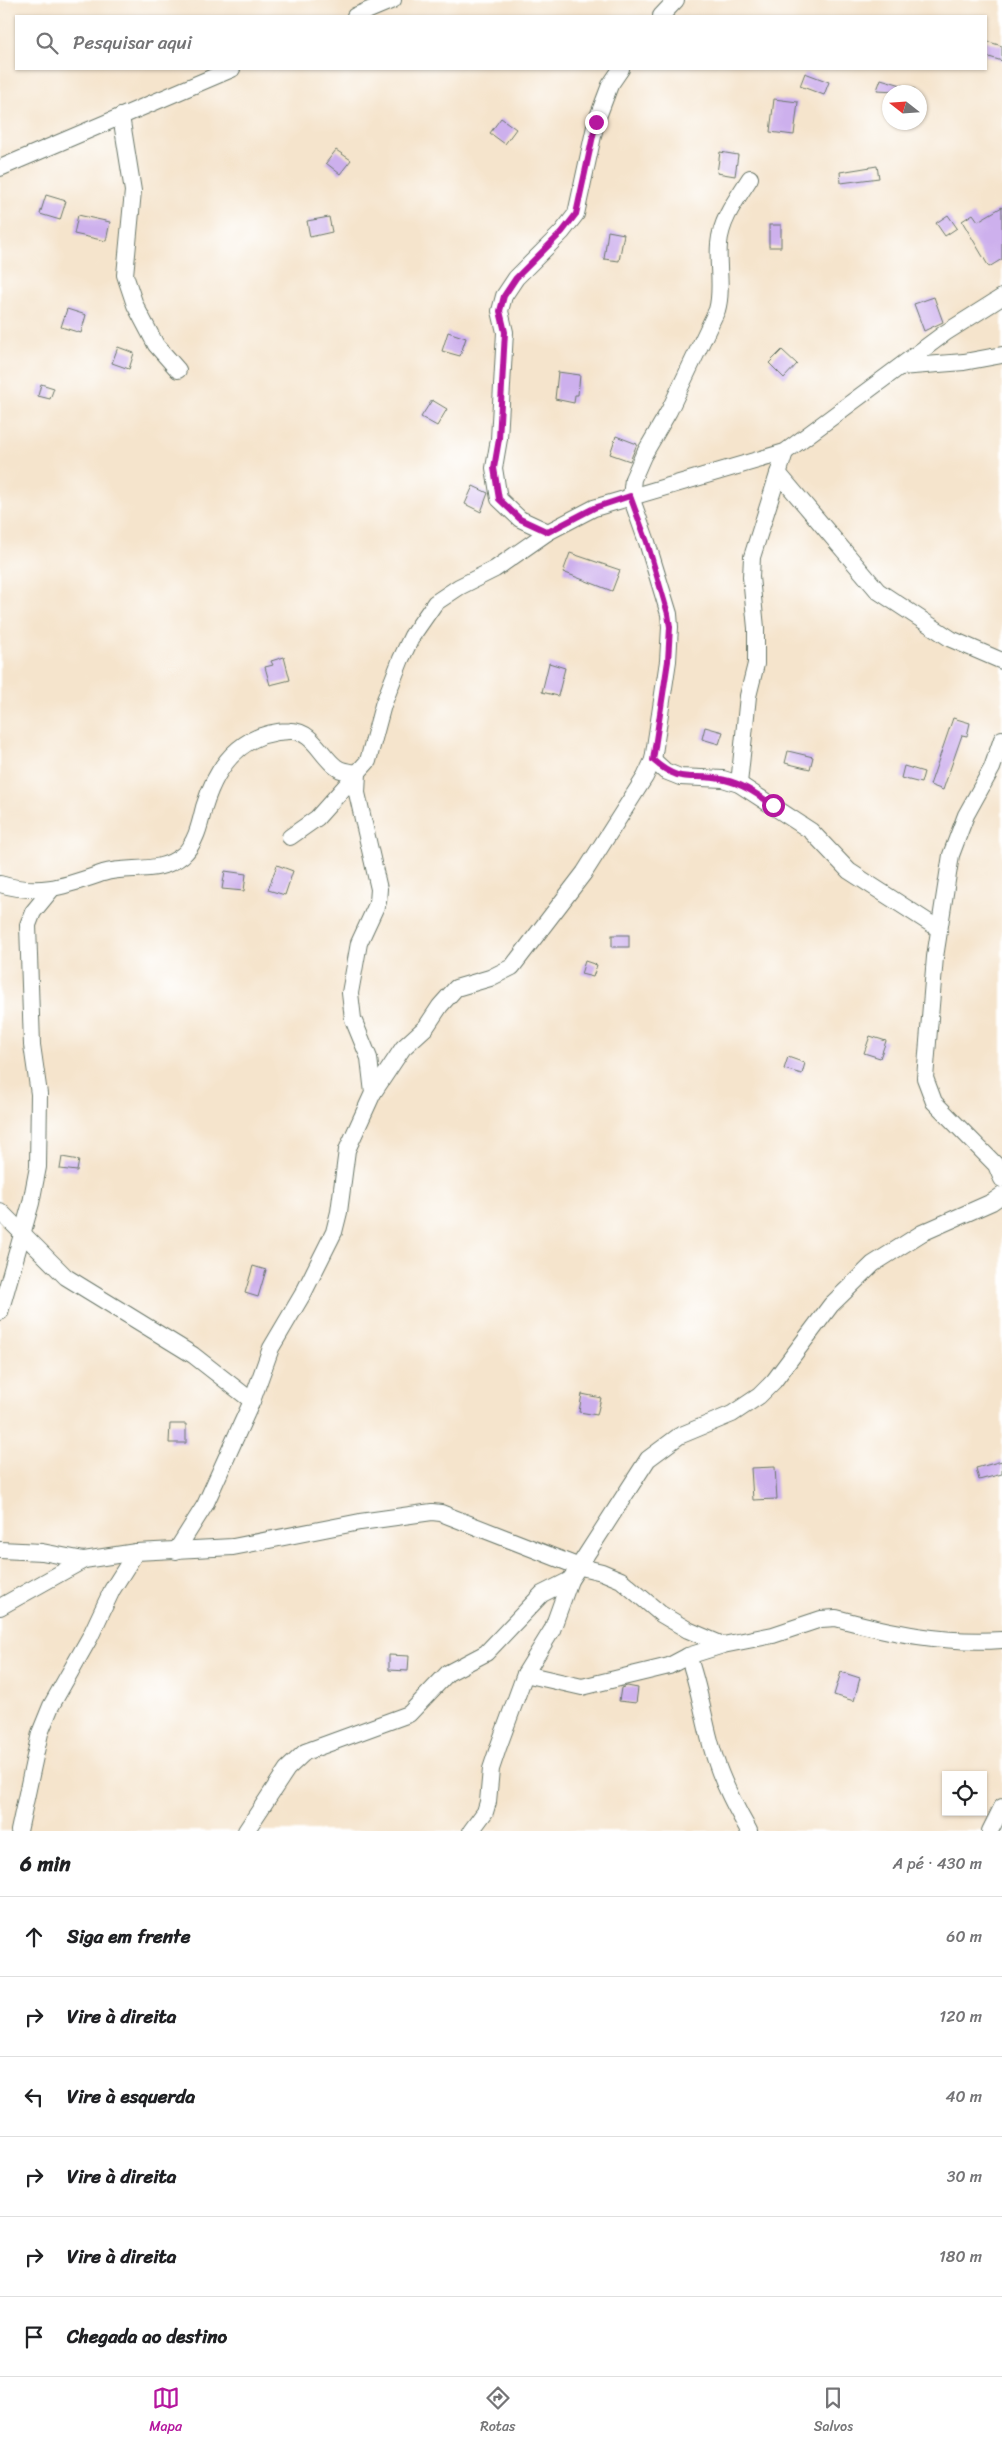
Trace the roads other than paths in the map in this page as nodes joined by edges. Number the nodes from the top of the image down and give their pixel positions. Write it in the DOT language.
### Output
graph roads {
  1 [pos="393,0"];
  2 [pos="676,0"];
  3 [pos="357,15"];
  4 [pos="663,15"];
  5 [pos="230,70"];
  6 [pos="619,70"];
  7 [pos="121,116"];
  8 [pos="0,168"];
  9 [pos="750,178"];
  10 [pos="1002,297"];
  11 [pos="1002,355"];
  12 [pos="900,367"];
  13 [pos="178,370"];
  14 [pos="784,452"];
  15 [pos="778,473"];
  16 [pos="630,496"];
  17 [pos="548,532"];
  18 [pos="1002,661"];
  19 [pos="1002,739"];
  20 [pos="653,760"];
  21 [pos="358,774"];
  22 [pos="739,784"];
  23 [pos="290,838"];
  24 [pos="0,884"];
  25 [pos="51,890"];
  26 [pos="939,929"];
  27 [pos="373,1092"];
  28 [pos="1002,1178"];
  29 [pos="1002,1195"];
  30 [pos="0,1211"];
  31 [pos="23,1232"];
  32 [pos="0,1312"];
  33 [pos="252,1401"];
  34 [pos="0,1550"];
  35 [pos="176,1551"];
  36 [pos="136,1552"];
  37 [pos="84,1560"];
  38 [pos="573,1573"];
  39 [pos="0,1607"];
  40 [pos="1002,1640"];
  41 [pos="723,1645"];
  42 [pos="688,1656"];
  43 [pos="525,1674"];
  44 [pos="1002,1807"];
  45 [pos="20,1831"];
  46 [pos="246,1831"];
  47 [pos="471,1831"];
  48 [pos="749,1831"];
  49 [pos="990,1831"];
  1 -- 3 [label="street"];
  2 -- 4 [label="street"];
  5 -- 7 [label="street"];
  6 -- 17 [label="street"];
  7 -- 8 [label="street"];
  7 -- 13 [label="street"];
  9 -- 16 [label="street"];
  10 -- 12 [label="street"];
  11 -- 12 [label="street"];
  12 -- 14 [label="street"];
  14 -- 15 [label="street"];
  14 -- 16 [label="street"];
  15 -- 18 [label="street"];
  15 -- 22 [label="street"];
  16 -- 17 [label="street"];
  16 -- 20 [label="street"];
  17 -- 21 [label="street"];
  19 -- 26 [label="street"];
  20 -- 22 [label="street"];
  20 -- 27 [label="street"];
  21 -- 23 [label="street"];
  21 -- 25 [label="street"];
  21 -- 27 [label="street"];
  22 -- 26 [label="street"];
  24 -- 25 [label="street"];
  25 -- 31 [label="street"];
  26 -- 28 [label="street"];
  27 -- 33 [label="street"];
  29 -- 38 [label="street"];
  30 -- 31 [label="street"];
  31 -- 32 [label="street"];
  31 -- 33 [label="street"];
  33 -- 35 [label="street"];
  34 -- 37 [label="street"];
  35 -- 36 [label="street"];
  35 -- 38 [label="street"];
  36 -- 37 [label="street"];
  36 -- 45 [label="street"];
  37 -- 39 [label="street"];
  38 -- 41 [label="street"];
  38 -- 43 [label="street"];
  38 -- 46 [label="street"];
  40 -- 41 [label="street"];
  41 -- 42 [label="street"];
  42 -- 43 [label="street"];
  42 -- 48 [label="street"];
  43 -- 47 [label="street"];
  44 -- 49 [label="street"];
}
